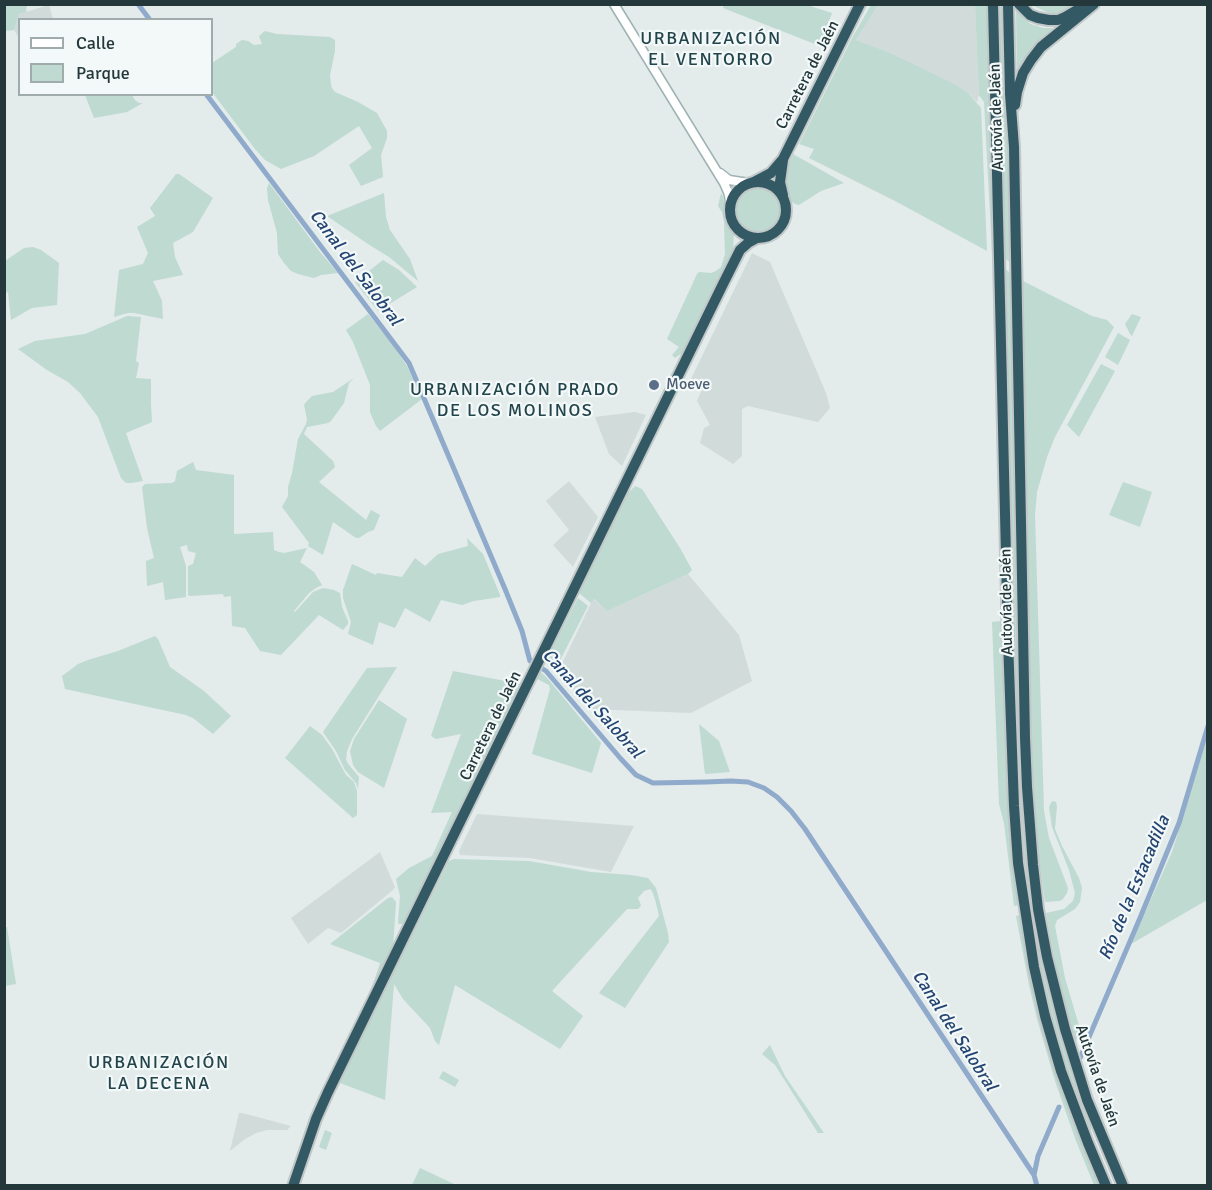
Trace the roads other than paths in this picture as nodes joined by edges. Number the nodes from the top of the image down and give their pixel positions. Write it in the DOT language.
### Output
graph roads {
  1 [pos="614,4"];
  2 [pos="860,4"];
  3 [pos="866,4"];
  4 [pos="1008,4"];
  5 [pos="1019,4"];
  6 [pos="1084,4"];
  7 [pos="1094,4"];
  8 [pos="993,5"];
  9 [pos="843,38"];
  10 [pos="1014,147"];
  11 [pos="783,159"];
  12 [pos="716,170"];
  13 [pos="752,183"];
  14 [pos="784,198"];
  15 [pos="731,203"];
  16 [pos="734,224"];
  17 [pos="757,238"];
  18 [pos="740,250"];
  19 [pos="293,1185"];
  20 [pos="1106,1185"];
  21 [pos="1123,1185"];
  1 -- 12 [label="street"];
  2 -- 9 [label="highway, Carretera de Jaén"];
  3 -- 9 [label="highway"];
  4 -- 10 [label="highway, Autovía de Jaén"];
  5 -- 6 [label="highway"];
  7 -- 10 [label="highway"];
  8 -- 20 [label="highway, Autovía de Jaén"];
  9 -- 11 [label="highway, Carretera de Jaén"];
  10 -- 21 [label="highway, Autovía de Jaén"];
  11 -- 13 [label="highway, Carretera de Jaén"];
  11 -- 14 [label="highway, Carretera de Jaén"];
  12 -- 13 [label="street"];
  12 -- 15 [label="street"];
  13 -- 14 [label="highway"];
  13 -- 15 [label="highway"];
  14 -- 17 [label="highway"];
  15 -- 16 [label="highway"];
  16 -- 17 [label="highway"];
  16 -- 18 [label="highway"];
  17 -- 18 [label="highway, Carretera de Jaén"];
  18 -- 19 [label="highway, Carretera de Jaén"];
}
